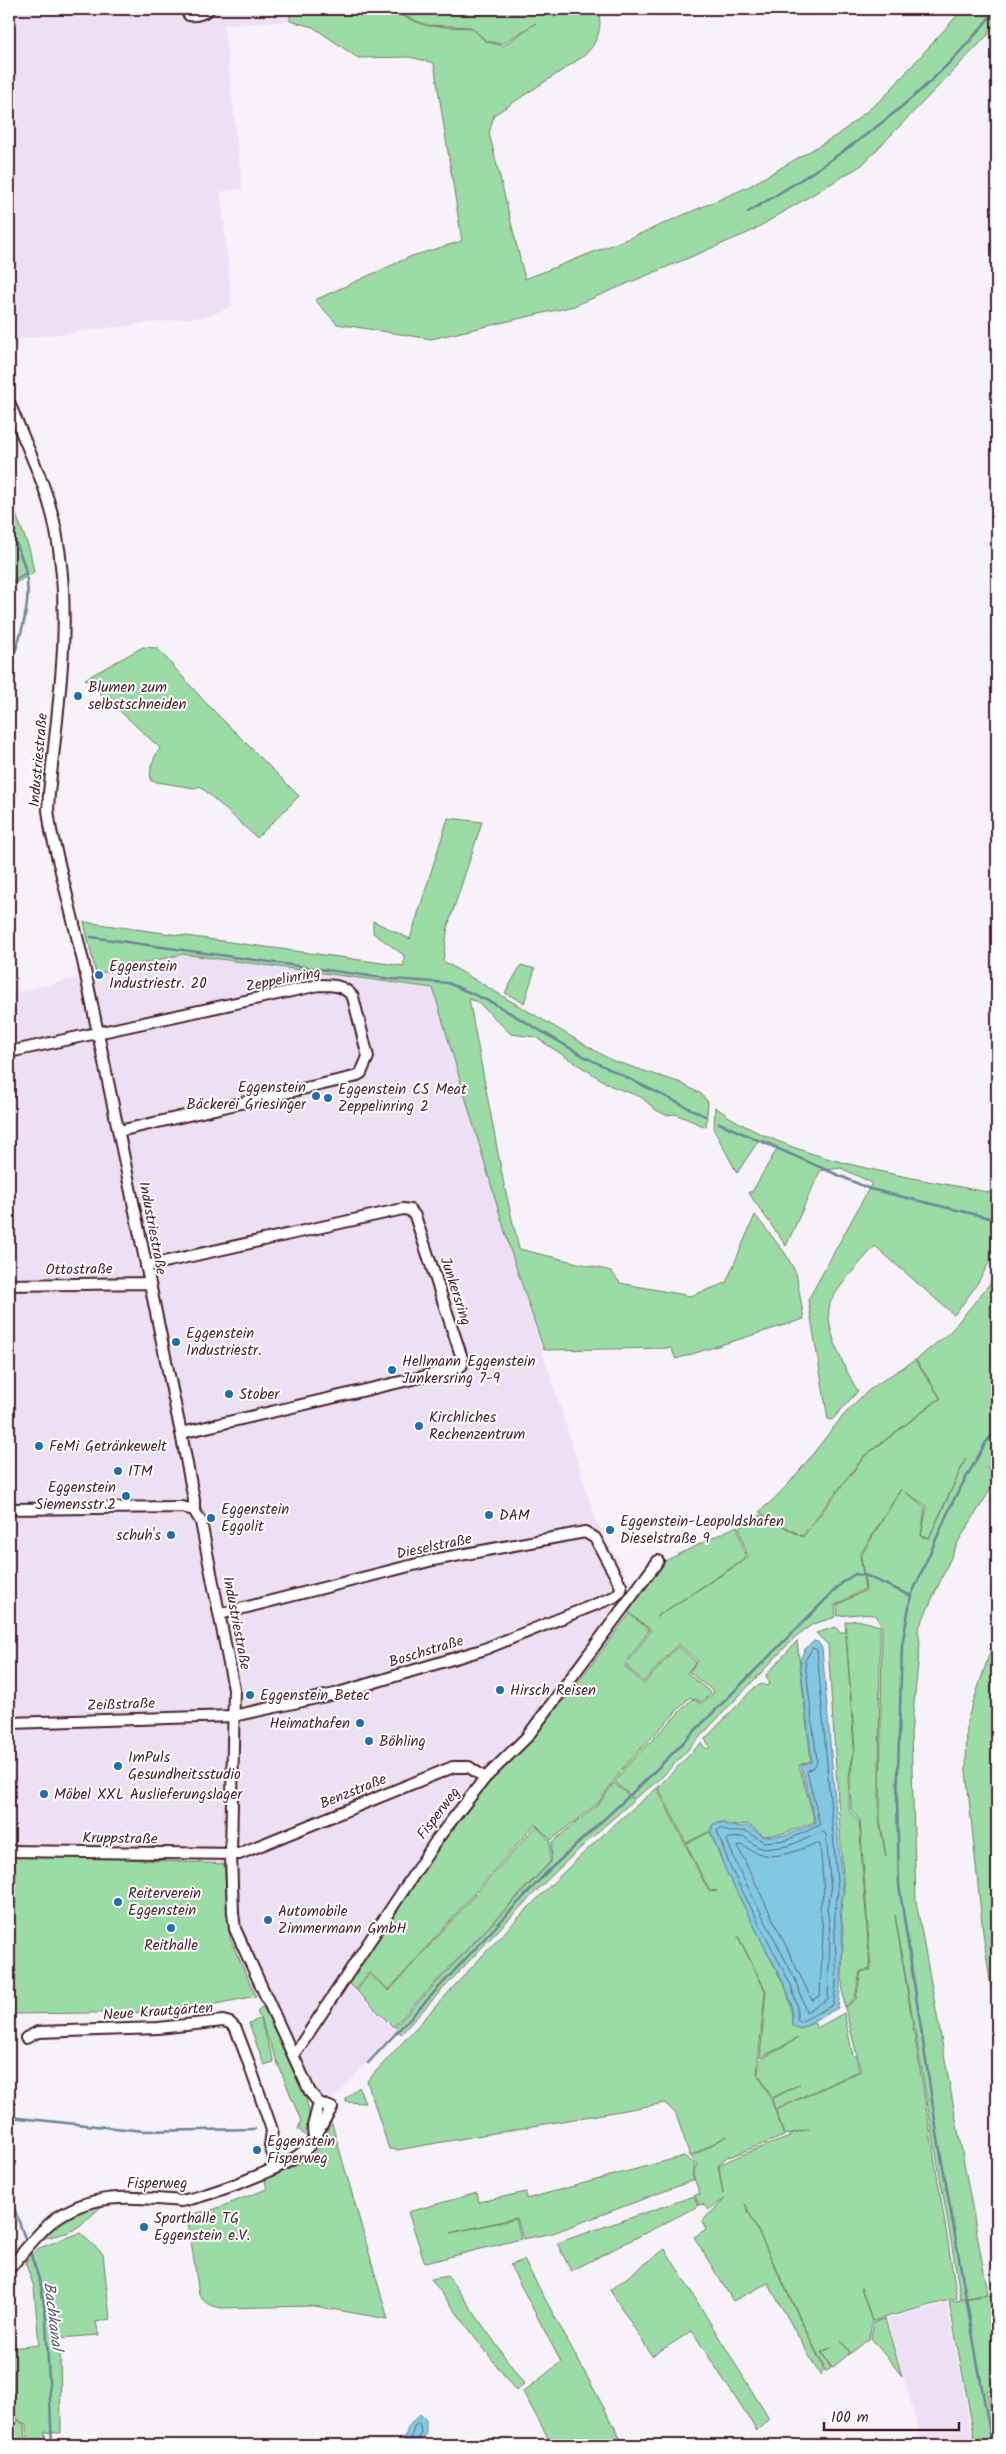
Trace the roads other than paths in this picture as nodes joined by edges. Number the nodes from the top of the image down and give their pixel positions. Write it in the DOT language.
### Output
graph roads {
  1 [pos="185,9"];
  2 [pos="209,9"];
  3 [pos="9,402"];
  4 [pos="98,1033"];
  5 [pos="9,1052"];
  6 [pos="119,1131"];
  7 [pos="146,1266"];
  8 [pos="149,1283"];
  9 [pos="9,1285"];
  10 [pos="181,1433"];
  11 [pos="9,1509"];
  12 [pos="194,1510"];
  13 [pos="658,1561"];
  14 [pos="620,1592"];
  15 [pos="220,1614"];
  16 [pos="233,1716"];
  17 [pos="9,1723"];
  18 [pos="485,1778"];
  19 [pos="9,1851"];
  20 [pos="231,1856"];
  21 [pos="26,2038"];
  22 [pos="294,2055"];
  23 [pos="319,2102"];
  24 [pos="314,2138"];
  25 [pos="277,2166"];
  26 [pos="9,2269"];
  1 -- 2 [label="street"];
  3 -- 4 [label="street, Industriestraße"];
  4 -- 5 [label="street, Zeppelinring"];
  4 -- 6 [label="street, Industriestraße"];
  4 -- 6 [label="street, Zeppelinring"];
  6 -- 7 [label="street, Industriestraße"];
  7 -- 8 [label="street, Industriestraße"];
  7 -- 10 [label="street, Junkersring"];
  8 -- 9 [label="street, Ottostraße"];
  8 -- 10 [label="street, Industriestraße"];
  10 -- 12 [label="street, Industriestraße"];
  11 -- 12 [label="street"];
  12 -- 15 [label="street, Industriestraße"];
  13 -- 18 [label="street, Fisperweg"];
  14 -- 15 [label="street, Dieselstraße"];
  14 -- 16 [label="street, Boschstraße"];
  15 -- 16 [label="street, Industriestraße"];
  16 -- 17 [label="street, Zeißstraße"];
  16 -- 20 [label="street, Industriestraße"];
  18 -- 20 [label="street, Benzstraße"];
  18 -- 22 [label="street, Fisperweg"];
  19 -- 20 [label="street, Kruppstraße"];
  20 -- 22 [label="street, Industriestraße"];
  21 -- 25 [label="street, Neue Krautgärten"];
  22 -- 23 [label="street"];
  23 -- 24 [label="street"];
  23 -- 24 [label="street, Fisperweg"];
  24 -- 25 [label="street, Fisperweg"];
  25 -- 26 [label="street, Fisperweg"];
}
